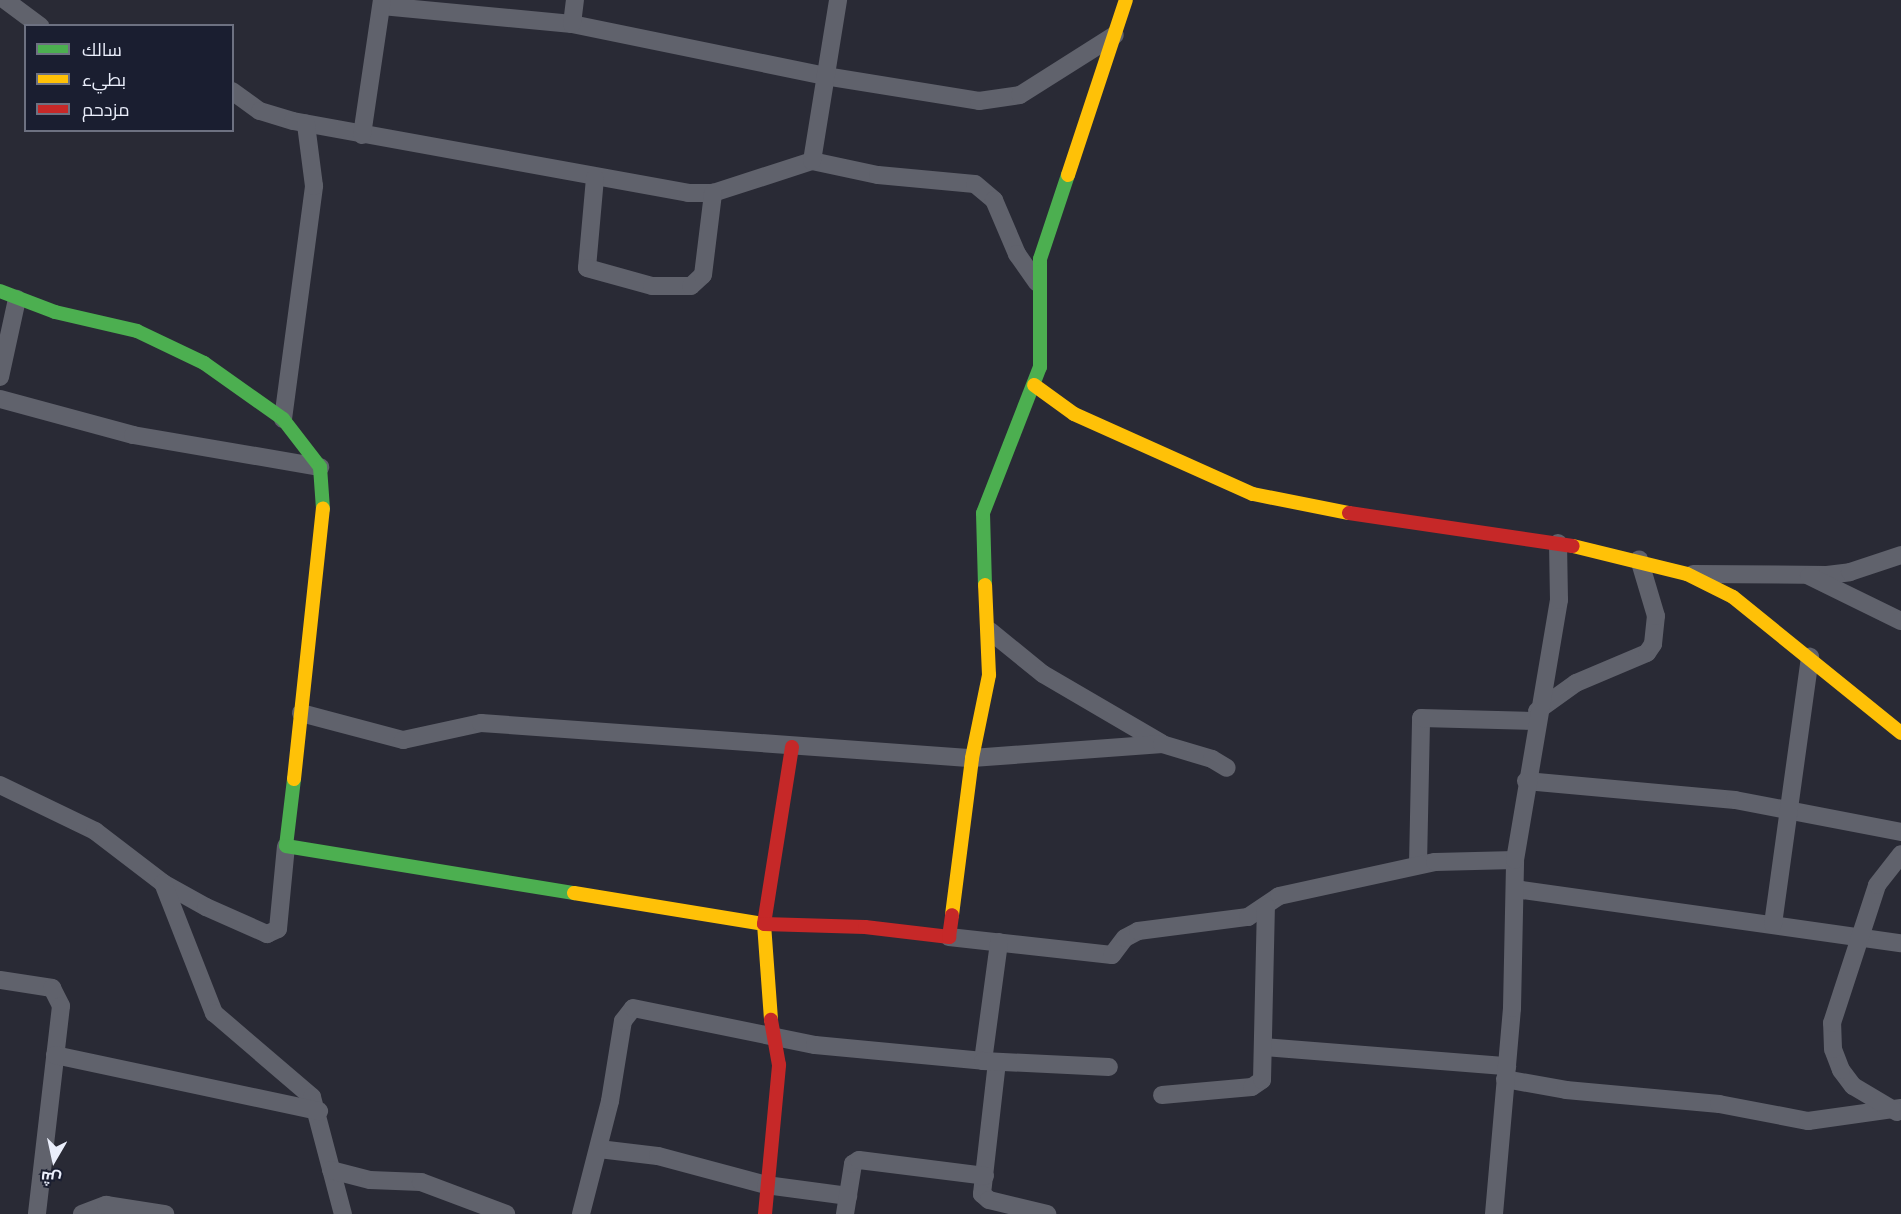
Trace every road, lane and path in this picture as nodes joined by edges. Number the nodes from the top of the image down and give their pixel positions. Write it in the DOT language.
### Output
graph roads {
  1 [pos="5,0"];
  2 [pos="575,0"];
  3 [pos="838,0"];
  4 [pos="1126,0"];
  5 [pos="382,3"];
  6 [pos="37,24"];
  7 [pos="572,24"];
  8 [pos="1115,35"];
  9 [pos="825,76"];
  10 [pos="234,92"];
  11 [pos="306,124"];
  12 [pos="362,135"];
  13 [pos="812,160"];
  14 [pos="595,178"];
  15 [pos="713,193"];
  16 [pos="1038,283"];
  17 [pos="0,291"];
  18 [pos="17,299"];
  19 [pos="0,377"];
  20 [pos="1034,385"];
  21 [pos="0,399"];
  22 [pos="283,419"];
  23 [pos="320,467"];
  24 [pos="1558,543"];
  25 [pos="1901,555"];
  26 [pos="1639,559"];
  27 [pos="1687,574"];
  28 [pos="1807,575"];
  29 [pos="1901,621"];
  30 [pos="990,631"];
  31 [pos="1810,657"];
  32 [pos="301,713"];
  33 [pos="1536,716"];
  34 [pos="1901,733"];
  35 [pos="1162,744"];
  36 [pos="792,747"];
  37 [pos="972,758"];
  38 [pos="1227,768"];
  39 [pos="1526,781"];
  40 [pos="0,785"];
  41 [pos="1789,808"];
  42 [pos="1901,832"];
  43 [pos="286,846"];
  44 [pos="1901,854"];
  45 [pos="1515,860"];
  46 [pos="1418,865"];
  47 [pos="163,883"];
  48 [pos="1515,889"];
  49 [pos="1266,906"];
  50 [pos="764,924"];
  51 [pos="1773,924"];
  52 [pos="1859,936"];
  53 [pos="949,937"];
  54 [pos="999,942"];
  55 [pos="1901,943"];
  56 [pos="0,980"];
  57 [pos="776,1035"];
  58 [pos="1263,1047"];
  59 [pos="55,1055"];
  60 [pos="990,1062"];
  61 [pos="1109,1066"];
  62 [pos="1506,1073"];
  63 [pos="1162,1095"];
  64 [pos="1898,1110"];
  65 [pos="319,1111"];
  66 [pos="598,1149"];
  67 [pos="331,1170"];
  68 [pos="985,1176"];
  69 [pos="766,1185"];
  70 [pos="847,1205"];
  71 [pos="37,1214"];
  72 [pos="82,1214"];
  73 [pos="165,1214"];
  74 [pos="343,1214"];
  75 [pos="506,1214"];
  76 [pos="582,1214"];
  77 [pos="765,1214"];
  78 [pos="1047,1214"];
  79 [pos="1494,1214"];
  1 -- 6 [label="street"];
  2 -- 7 [label="street"];
  3 -- 9 [label="street"];
  4 -- 8 [label="street"];
  5 -- 7 [label="street"];
  5 -- 12 [label="street"];
  7 -- 9 [label="street"];
  8 -- 9 [label="street"];
  8 -- 16 [label="street"];
  9 -- 13 [label="street"];
  10 -- 11 [label="street"];
  11 -- 12 [label="street"];
  11 -- 22 [label="street"];
  12 -- 14 [label="street"];
  13 -- 15 [label="street"];
  13 -- 16 [label="street"];
  14 -- 15 [label="street"];
  14 -- 15 [label="street"];
  16 -- 20 [label="street"];
  17 -- 18 [label="street"];
  18 -- 19 [label="street"];
  18 -- 22 [label="street"];
  20 -- 24 [label="street"];
  20 -- 30 [label="street"];
  21 -- 23 [label="street"];
  22 -- 23 [label="street"];
  23 -- 32 [label="street"];
  24 -- 26 [label="street"];
  24 -- 33 [label="street"];
  25 -- 28 [label="street"];
  26 -- 27 [label="street"];
  26 -- 33 [label="street"];
  27 -- 28 [label="street"];
  27 -- 31 [label="street"];
  28 -- 29 [label="street"];
  30 -- 35 [label="street"];
  30 -- 37 [label="street"];
  31 -- 34 [label="street"];
  31 -- 41 [label="street"];
  32 -- 36 [label="street"];
  32 -- 43 [label="street"];
  33 -- 39 [label="street"];
  33 -- 46 [label="street"];
  35 -- 37 [label="street"];
  35 -- 38 [label="street"];
  36 -- 37 [label="street"];
  36 -- 50 [label="street"];
  37 -- 53 [label="street"];
  39 -- 41 [label="street"];
  39 -- 45 [label="street"];
  40 -- 47 [label="street"];
  41 -- 42 [label="street"];
  41 -- 51 [label="street"];
  43 -- 47 [label="street"];
  43 -- 50 [label="street"];
  44 -- 52 [label="street"];
  45 -- 46 [label="street"];
  45 -- 48 [label="street"];
  46 -- 49 [label="street"];
  47 -- 65 [label="street"];
  48 -- 51 [label="street"];
  48 -- 62 [label="street"];
  49 -- 54 [label="street"];
  49 -- 58 [label="street"];
  50 -- 53 [label="street"];
  50 -- 57 [label="street"];
  51 -- 52 [label="street"];
  52 -- 55 [label="street"];
  52 -- 64 [label="street"];
  53 -- 54 [label="street"];
  54 -- 60 [label="street"];
  56 -- 59 [label="street"];
  57 -- 60 [label="street"];
  57 -- 66 [label="street"];
  57 -- 69 [label="street"];
  58 -- 62 [label="street"];
  58 -- 63 [label="street"];
  59 -- 65 [label="street"];
  59 -- 71 [label="street"];
  60 -- 61 [label="street"];
  60 -- 68 [label="street"];
  62 -- 64 [label="street"];
  62 -- 79 [label="street"];
  65 -- 67 [label="street"];
  66 -- 69 [label="street"];
  66 -- 76 [label="street"];
  67 -- 74 [label="street"];
  67 -- 75 [label="street"];
  68 -- 70 [label="street"];
  68 -- 78 [label="street"];
  69 -- 70 [label="street"];
  69 -- 77 [label="street"];
  72 -- 73 [label="street"];
}
